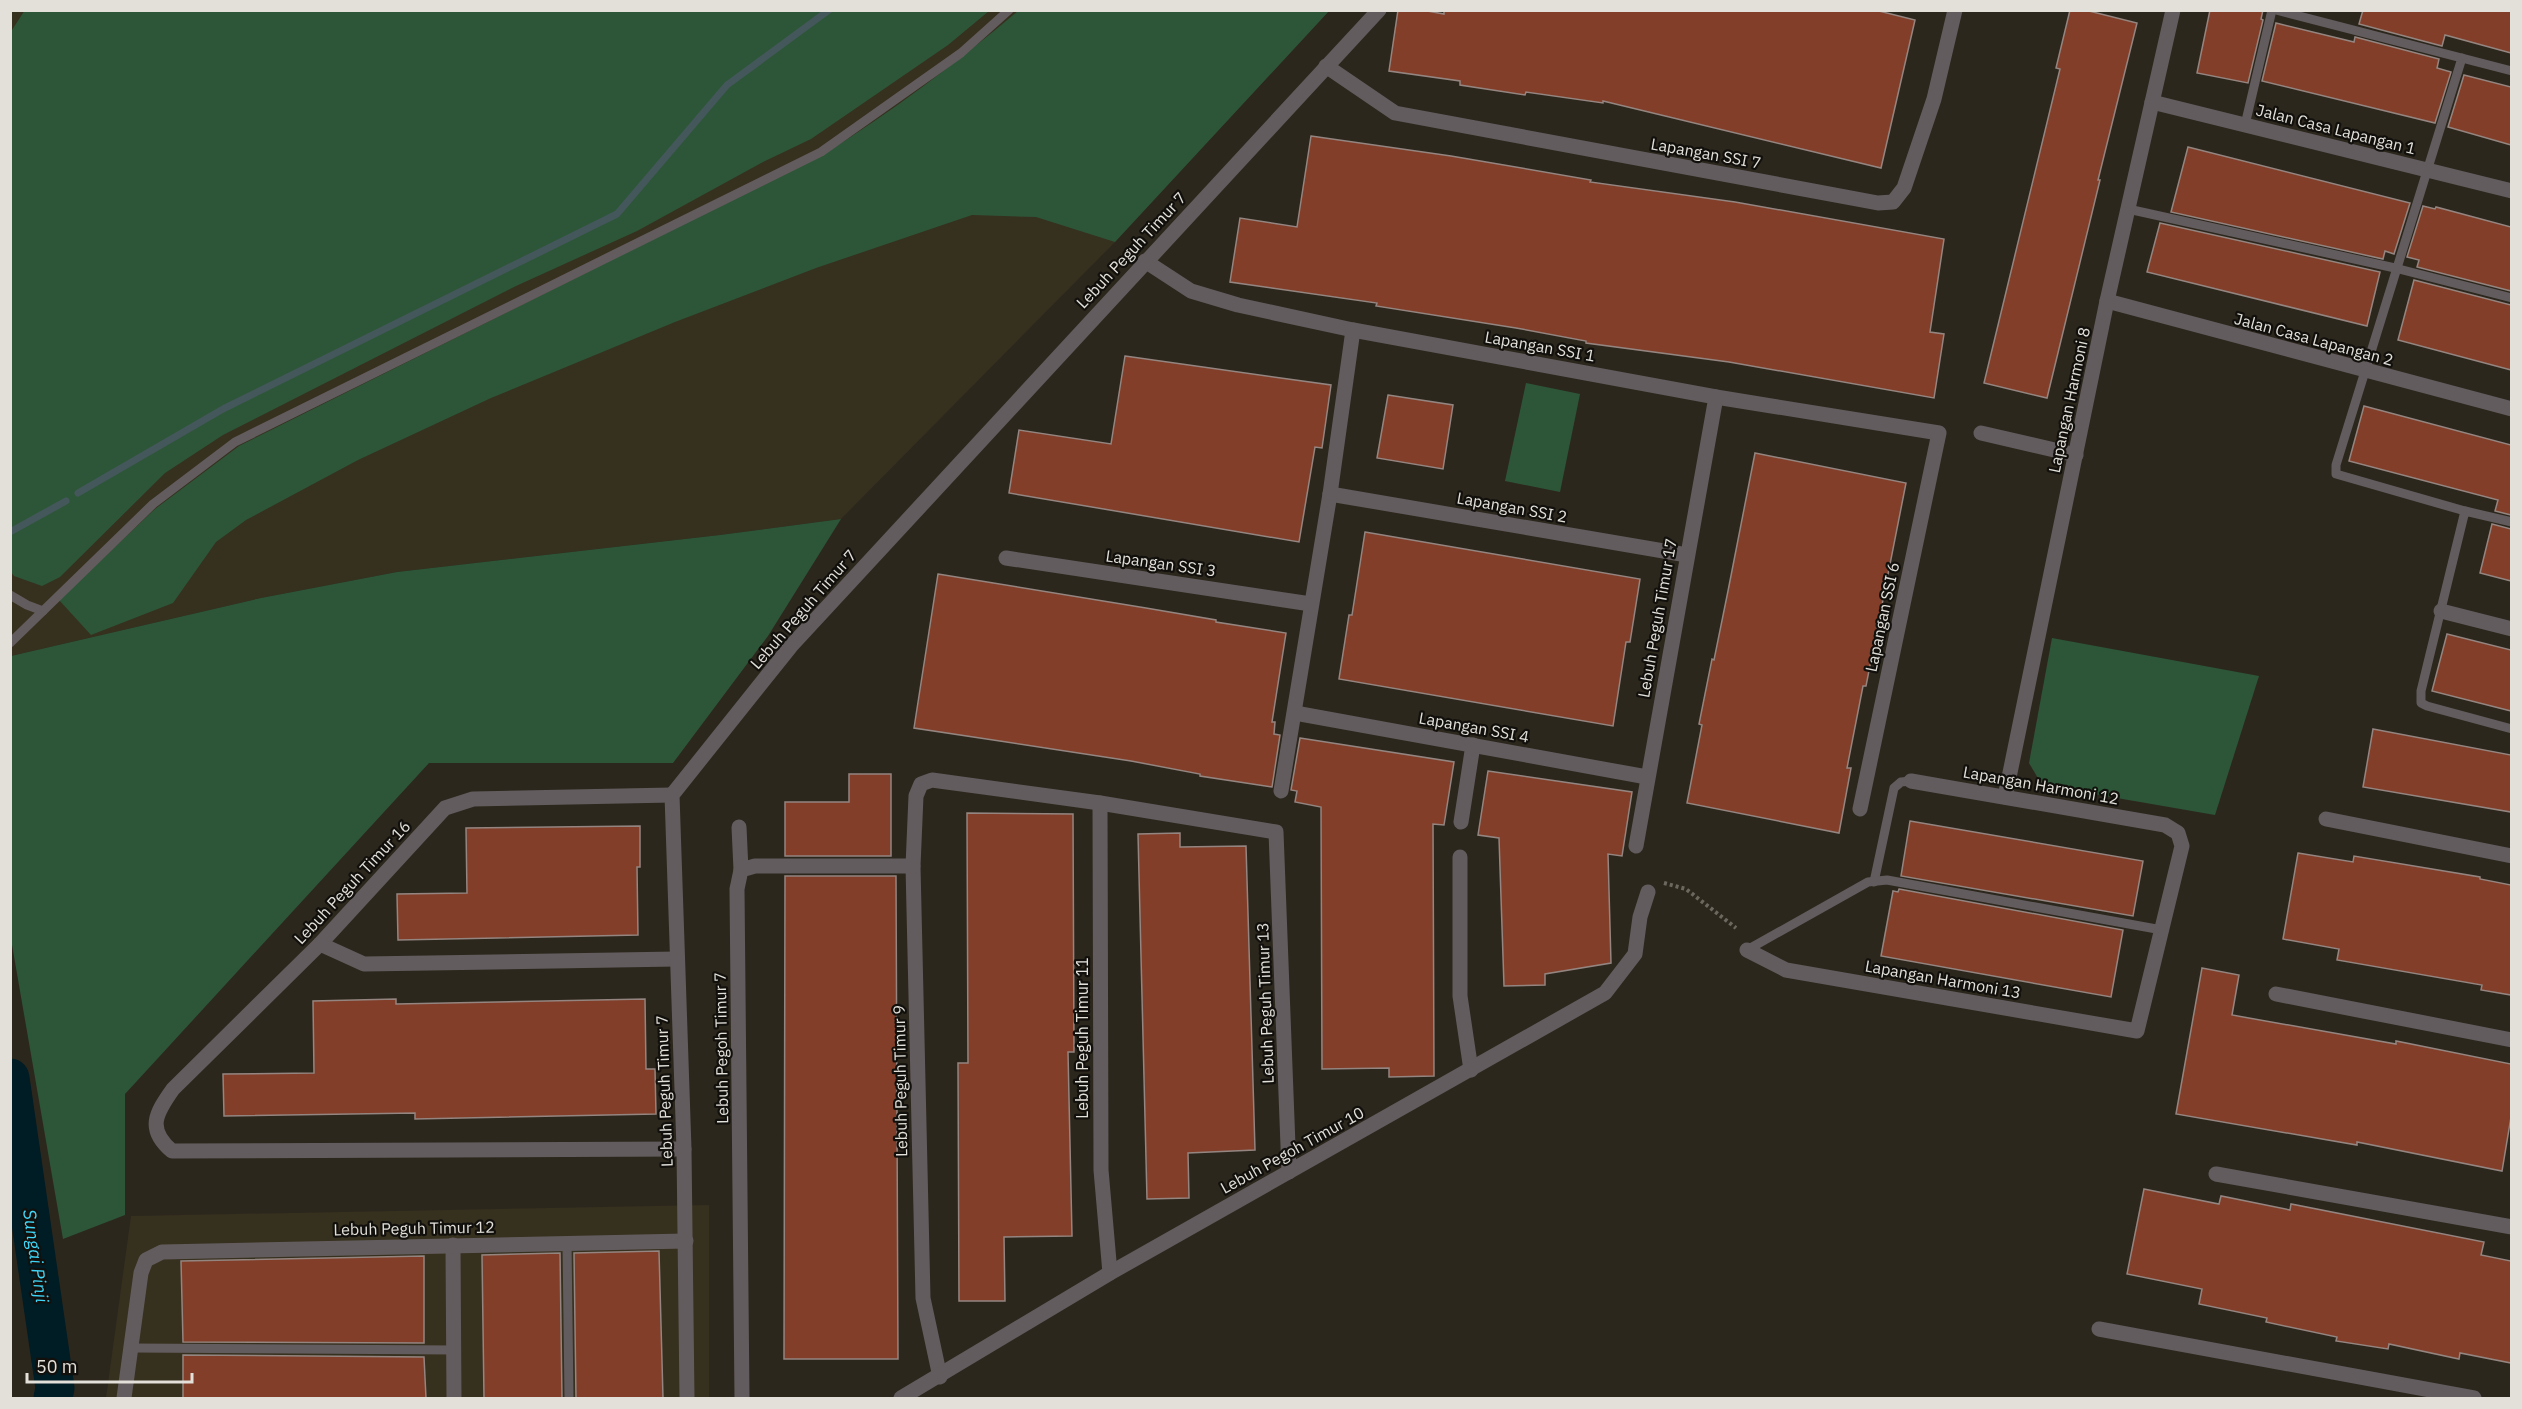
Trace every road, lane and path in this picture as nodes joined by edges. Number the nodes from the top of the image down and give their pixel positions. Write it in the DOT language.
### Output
graph roads {
  1 [pos="1009,10"];
  2 [pos="1379,10"];
  3 [pos="1955,10"];
  4 [pos="2173,10"];
  5 [pos="2274,10"];
  6 [pos="2462,58"];
  7 [pos="1326,66"];
  8 [pos="2511,71"];
  9 [pos="2152,102"];
  10 [pos="2245,125"];
  11 [pos="2427,170"];
  12 [pos="2511,191"];
  13 [pos="2128,208"];
  14 [pos="1145,261"];
  15 [pos="2396,268"];
  16 [pos="2511,298"];
  17 [pos="2107,301"];
  18 [pos="1353,330"];
  19 [pos="2365,372"];
  20 [pos="1716,397"];
  21 [pos="2511,409"];
  22 [pos="1938,433"];
  23 [pos="1981,433"];
  24 [pos="2076,455"];
  25 [pos="1330,494"];
  26 [pos="2465,511"];
  27 [pos="2511,522"];
  28 [pos="1687,555"];
  29 [pos="1006,558"];
  30 [pos="10,595"];
  31 [pos="1311,604"];
  32 [pos="43,611"];
  33 [pos="2441,611"];
  34 [pos="2511,628"];
  35 [pos="10,642"];
  36 [pos="1295,713"];
  37 [pos="2511,729"];
  38 [pos="1473,745"];
  39 [pos="1647,777"];
  40 [pos="1911,781"];
  41 [pos="1281,791"];
  42 [pos="672,795"];
  43 [pos="2005,797"];
  44 [pos="1100,803"];
  45 [pos="1860,809"];
  46 [pos="2326,819"];
  47 [pos="1461,822"];
  48 [pos="739,827"];
  49 [pos="1636,846"];
  50 [pos="2511,856"];
  51 [pos="1460,857"];
  52 [pos="913,866"];
  53 [pos="741,870"];
  54 [pos="1874,882"];
  55 [pos="1648,892"];
  56 [pos="1736,928"];
  57 [pos="2162,930"];
  58 [pos="320,944"];
  59 [pos="1747,950"];
  60 [pos="677,959"];
  61 [pos="2276,994"];
  62 [pos="2511,1040"];
  63 [pos="1471,1070"];
  64 [pos="684,1149"];
  65 [pos="1289,1172"];
  66 [pos="2216,1173"];
  67 [pos="2511,1227"];
  68 [pos="686,1241"];
  69 [pos="567,1243"];
  70 [pos="453,1245"];
  71 [pos="1110,1273"];
  72 [pos="2099,1329"];
  73 [pos="132,1348"];
  74 [pos="454,1350"];
  75 [pos="940,1377"];
  76 [pos="124,1398"];
  77 [pos="454,1398"];
  78 [pos="569,1398"];
  79 [pos="687,1398"];
  80 [pos="742,1398"];
  81 [pos="901,1398"];
  82 [pos="2474,1398"];
  1 -- 32 [label="lane"];
  2 -- 7 [label="street, Lebuh Peguh Timur 7"];
  3 -- 7 [label="street, Lapangan SSI 7"];
  4 -- 9 [label="street, Lapangan Harmoni 8"];
  5 -- 6 [label="lane"];
  5 -- 10 [label="lane"];
  6 -- 8 [label="lane"];
  6 -- 11 [label="lane"];
  7 -- 14 [label="street, Lebuh Peguh Timur 7"];
  9 -- 10 [label="street, Jalan Casa Lapangan 1"];
  9 -- 13 [label="street, Lapangan Harmoni 8"];
  10 -- 11 [label="street, Jalan Casa Lapangan 1"];
  11 -- 12 [label="street, Jalan Casa Lapangan 1"];
  11 -- 15 [label="lane"];
  13 -- 15 [label="lane"];
  13 -- 17 [label="street, Lapangan Harmoni 8"];
  14 -- 18 [label="street, Lapangan SSI 1"];
  14 -- 42 [label="street, Lebuh Peguh Timur 7"];
  15 -- 16 [label="lane"];
  15 -- 19 [label="lane"];
  17 -- 19 [label="street, Jalan Casa Lapangan 2"];
  17 -- 24 [label="street, Lapangan Harmoni 8"];
  18 -- 20 [label="street, Lapangan SSI 1"];
  18 -- 25 [label="street"];
  19 -- 21 [label="street, Jalan Casa Lapangan 2"];
  19 -- 26 [label="lane"];
  20 -- 22 [label="street, Lapangan SSI 1"];
  20 -- 28 [label="street, Lebuh Peguh Timur 17"];
  22 -- 45 [label="street, Lapangan SSI 6"];
  23 -- 24 [label="street"];
  24 -- 43 [label="street, Lapangan Harmoni 8"];
  25 -- 28 [label="street, Lapangan SSI 2"];
  25 -- 31 [label="street"];
  26 -- 27 [label="lane"];
  26 -- 33 [label="lane"];
  28 -- 39 [label="street, Lebuh Peguh Timur 17"];
  29 -- 31 [label="street, Lapangan SSI 3"];
  30 -- 32 [label="lane"];
  31 -- 36 [label="street"];
  32 -- 35 [label="lane"];
  33 -- 34 [label="street"];
  33 -- 37 [label="lane"];
  36 -- 38 [label="street, Lapangan SSI 4"];
  36 -- 41 [label="street"];
  38 -- 39 [label="street, Lapangan SSI 4"];
  38 -- 47 [label="street"];
  39 -- 49 [label="street, Lebuh Peguh Timur 17"];
  40 -- 43 [label="street, Lapangan Harmoni 12"];
  40 -- 54 [label="lane"];
  42 -- 58 [label="street, Lebuh Peguh Timur 16"];
  42 -- 60 [label="street, Lebuh Peguh Timur 7"];
  43 -- 57 [label="street, Lapangan Harmoni 12"];
  44 -- 52 [label="street, Lebuh Peguh Timur 9"];
  44 -- 65 [label="street, Lebuh Peguh Timur 13"];
  44 -- 71 [label="street, Lebuh Peguh Timur 11"];
  46 -- 50 [label="street"];
  48 -- 53 [label="street, Lebuh Pegoh Timur 7"];
  51 -- 63 [label="street"];
  52 -- 53 [label="street"];
  52 -- 75 [label="street, Lebuh Peguh Timur 9"];
  53 -- 80 [label="street, Lebuh Pegoh Timur 7"];
  54 -- 57 [label="lane"];
  54 -- 59 [label="lane"];
  55 -- 56 [label="path"];
  55 -- 63 [label="street, Lebuh Pegoh Timur 10"];
  57 -- 59 [label="street, Lapangan Harmoni 13"];
  58 -- 60 [label="street"];
  58 -- 64 [label="street, Lebuh Peguh Timur 16"];
  60 -- 64 [label="street, Lebuh Peguh Timur 7"];
  61 -- 62 [label="street"];
  63 -- 65 [label="street, Lebuh Pegoh Timur 10"];
  64 -- 68 [label="street, Lebuh Peguh Timur 7"];
  65 -- 71 [label="street, Lebuh Pegoh Timur 10"];
  66 -- 67 [label="street"];
  68 -- 69 [label="street, Lebuh Peguh Timur 12"];
  68 -- 79 [label="street, Lebuh Peguh Timur 7"];
  69 -- 70 [label="street, Lebuh Peguh Timur 12"];
  69 -- 78 [label="lane"];
  70 -- 73 [label="street, Lebuh Peguh Timur 12"];
  70 -- 74 [label="street"];
  71 -- 75 [label="street, Lebuh Pegoh Timur 10"];
  72 -- 82 [label="street"];
  73 -- 74 [label="lane"];
  73 -- 76 [label="street"];
  74 -- 77 [label="street"];
  75 -- 81 [label="street, Lebuh Pegoh Timur 10"];
}
